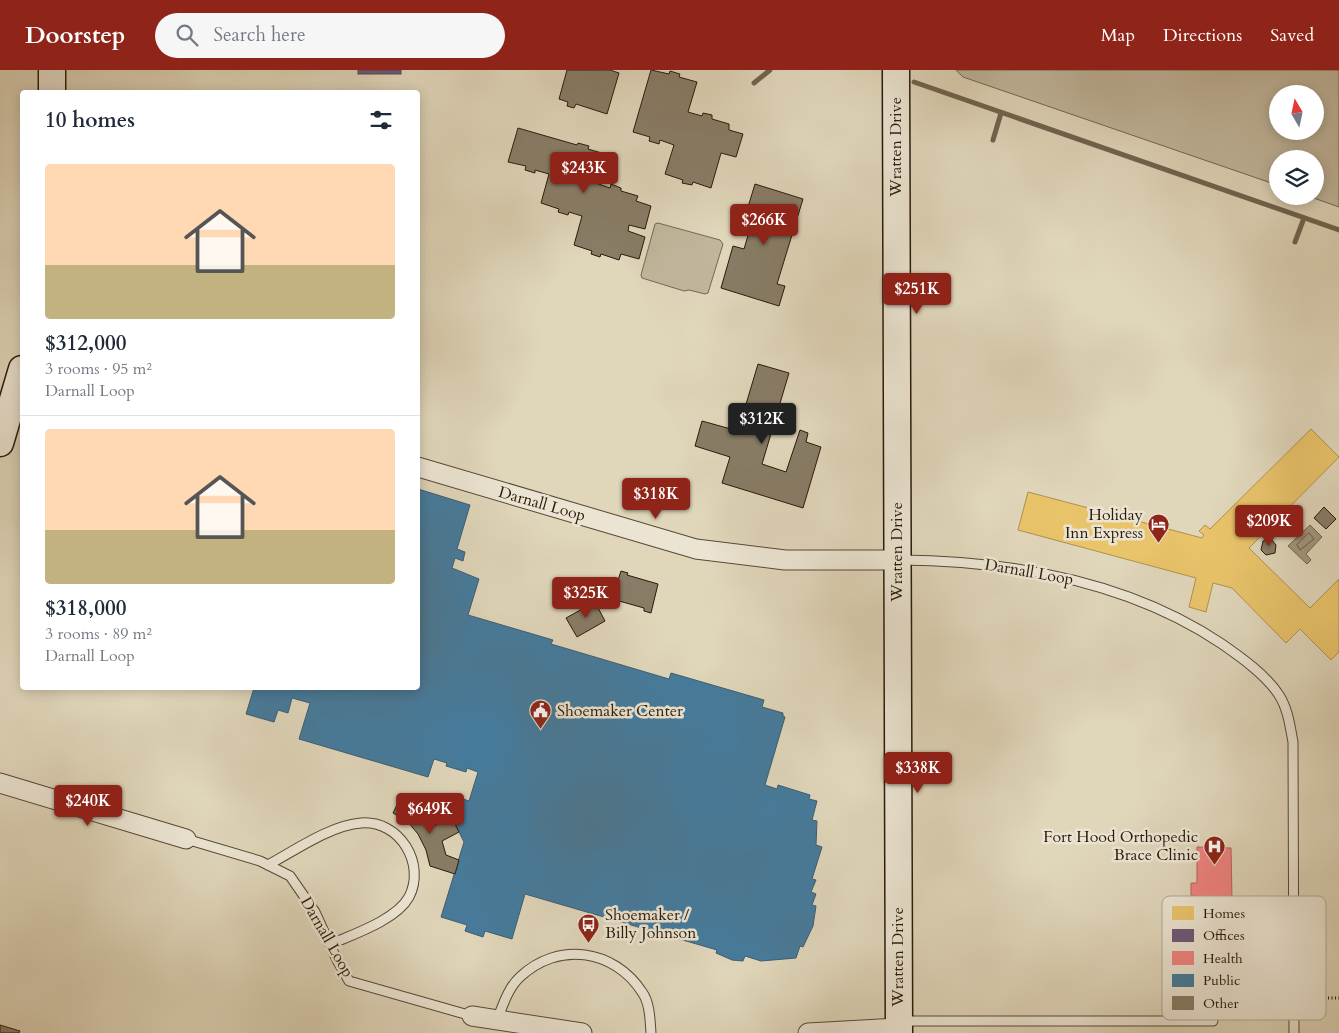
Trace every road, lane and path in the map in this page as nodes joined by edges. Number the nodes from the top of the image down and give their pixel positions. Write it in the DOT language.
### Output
graph roads {
  1 [pos="52,70"];
  2 [pos="896,70"];
  3 [pos="52,90"];
  4 [pos="20,376"];
  5 [pos="0,443"];
  6 [pos="420,468"];
  7 [pos="897,560"];
  8 [pos="0,783"];
  9 [pos="186,839"];
  10 [pos="268,865"];
  11 [pos="1294,896"];
  12 [pos="331,944"];
  13 [pos="1326,998"];
  14 [pos="1339,998"];
  15 [pos="472,1016"];
  16 [pos="497,1020"];
  17 [pos="1294,1020"];
  18 [pos="1213,1021"];
  19 [pos="898,1030"];
  20 [pos="582,1033"];
  21 [pos="651,1033"];
  22 [pos="808,1033"];
  23 [pos="1294,1033"];
  1 -- 3 [label="street"];
  2 -- 7 [label="street, Wratten Drive"];
  4 -- 5 [label="street"];
  6 -- 7 [label="street, Darnall Loop"];
  7 -- 11 [label="lane, Darnall Loop"];
  7 -- 19 [label="street, Wratten Drive"];
  8 -- 9 [label="street, Darnall Loop"];
  9 -- 10 [label="lane, Darnall Loop"];
  10 -- 12 [label="lane, Darnall Loop"];
  10 -- 12 [label="lane"];
  12 -- 15 [label="lane, Darnall Loop"];
  13 -- 14 [label="path"];
  15 -- 16 [label="street, Darnall Loop"];
  16 -- 20 [label="street, Darnall Loop"];
  16 -- 21 [label="lane"];
  17 -- 23 [label="lane, Darnall Loop"];
  18 -- 19 [label="lane"];
  19 -- 22 [label="street"];
}
